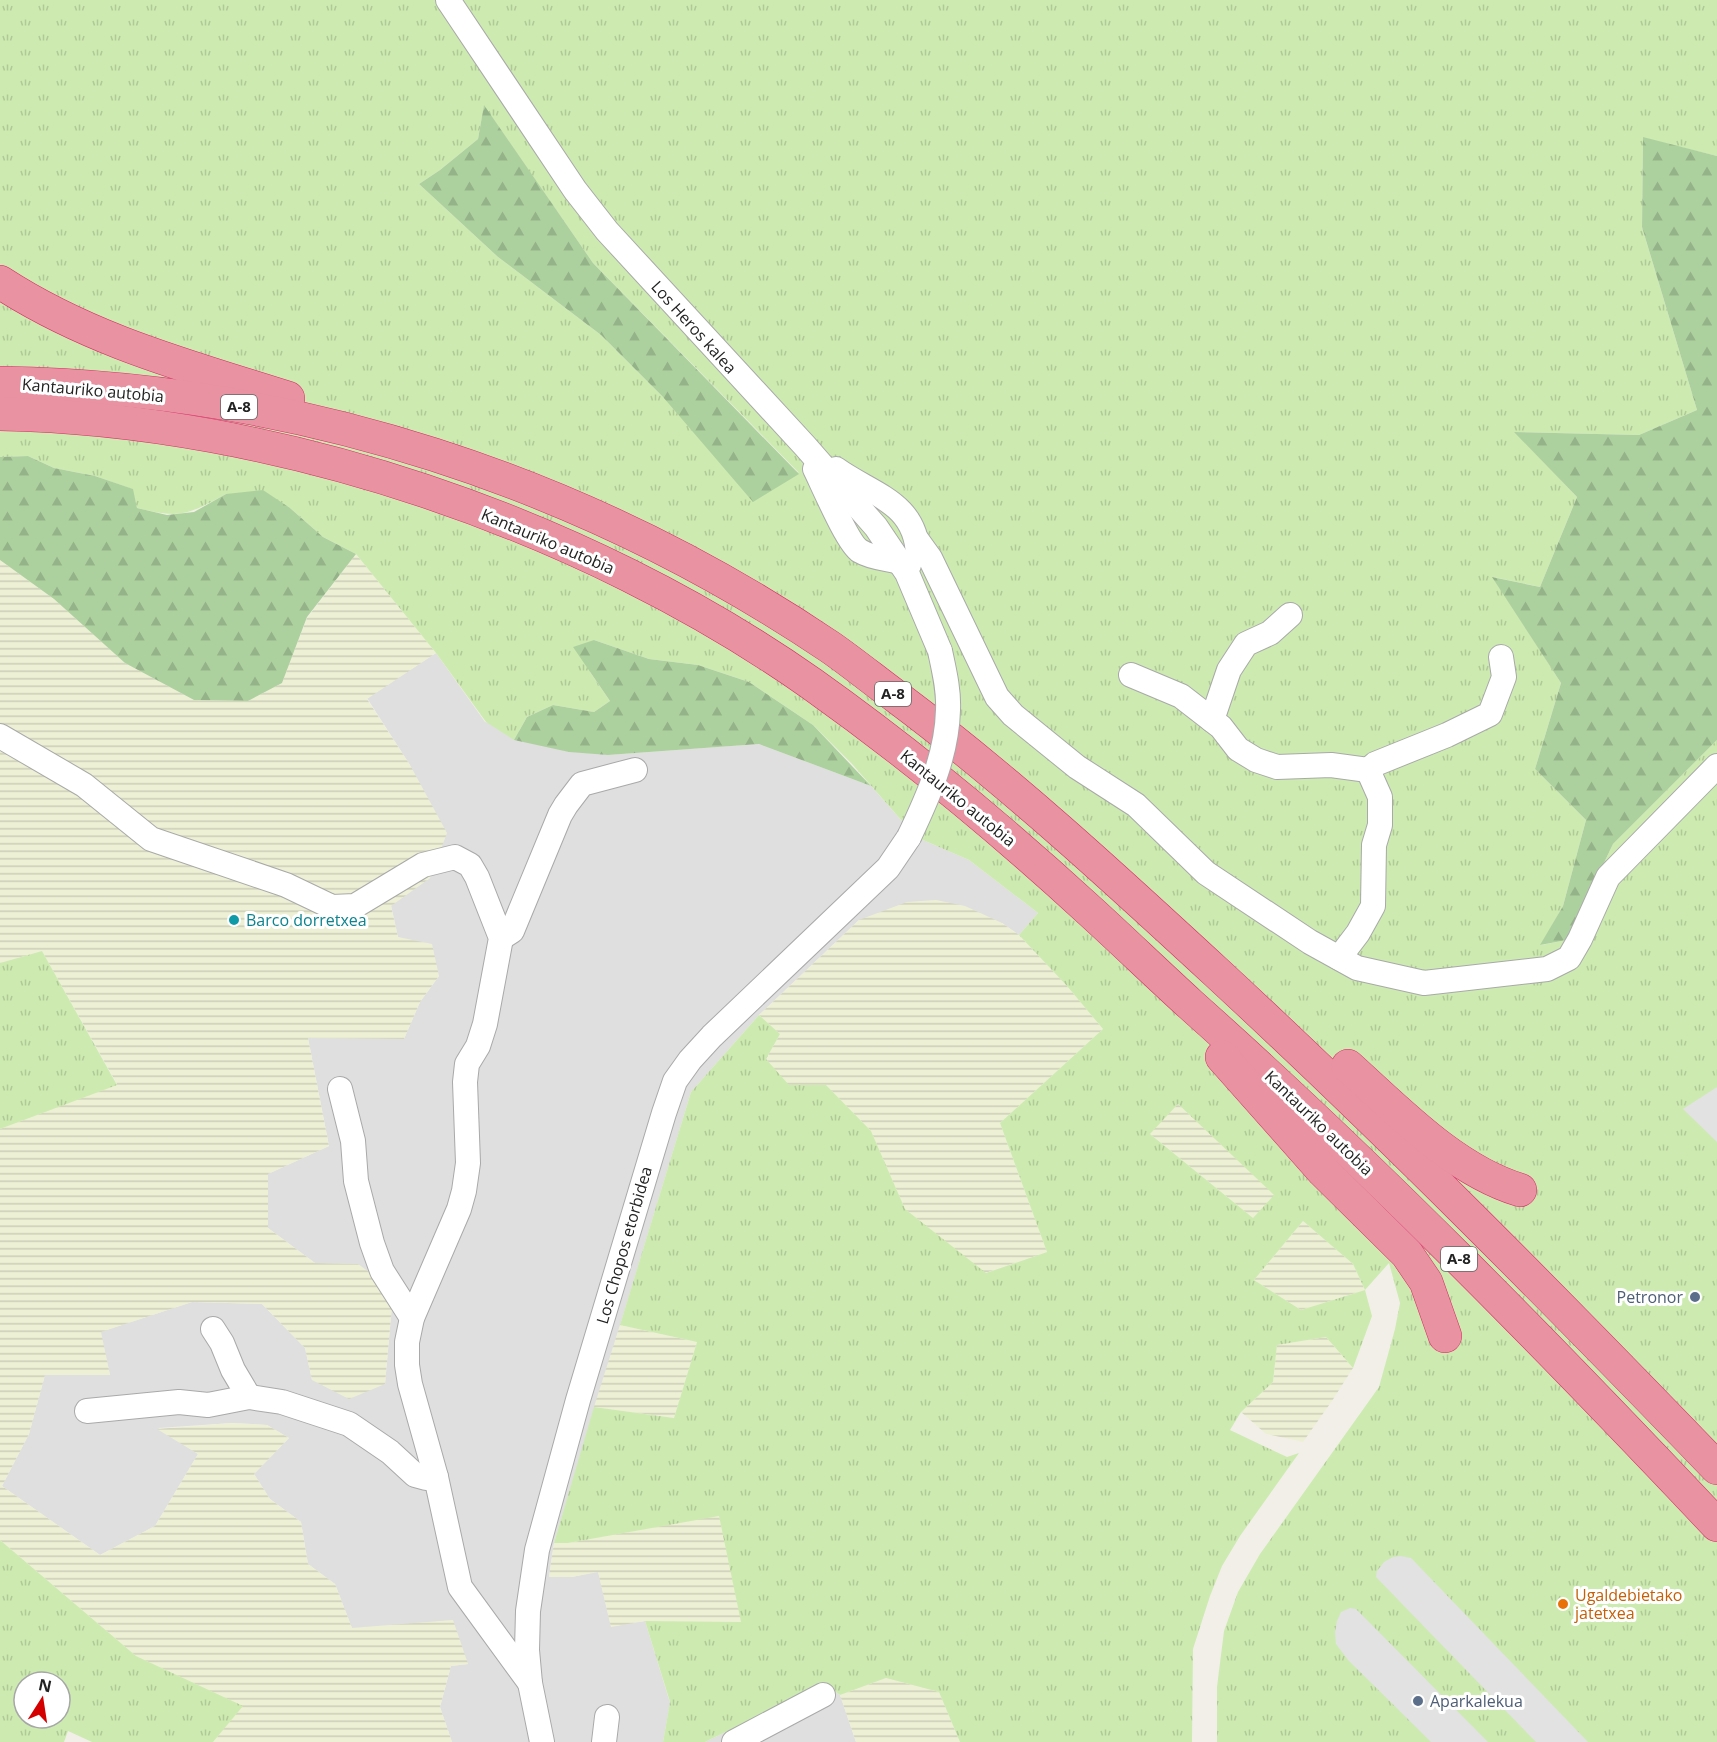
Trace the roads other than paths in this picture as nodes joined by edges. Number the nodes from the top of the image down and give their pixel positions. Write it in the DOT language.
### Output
graph roads {
  1 [pos="448,0"];
  2 [pos="0,282"];
  3 [pos="0,383"];
  4 [pos="0,414"];
  5 [pos="0,429"];
  6 [pos="199,433"];
  7 [pos="805,446"];
  8 [pos="471,466"];
  9 [pos="886,498"];
  10 [pos="859,507"];
  11 [pos="917,540"];
  12 [pos="853,541"];
  13 [pos="910,566"];
  14 [pos="918,596"];
  15 [pos="952,605"];
  16 [pos="1290,615"];
  17 [pos="1501,657"];
  18 [pos="1131,675"];
  19 [pos="1212,720"];
  20 [pos="0,736"];
  21 [pos="1717,766"];
  22 [pos="635,770"];
  23 [pos="1368,770"];
  24 [pos="501,938"];
  25 [pos="1339,958"];
  26 [pos="1190,1004"];
  27 [pos="1257,1010"];
  28 [pos="340,1089"];
  29 [pos="1520,1190"];
  30 [pos="412,1318"];
  31 [pos="213,1329"];
  32 [pos="1445,1336"];
  33 [pos="249,1397"];
  34 [pos="87,1411"];
  35 [pos="1717,1468"];
  36 [pos="436,1477"];
  37 [pos="1717,1525"];
  38 [pos="530,1683"];
  39 [pos="823,1695"];
  40 [pos="607,1717"];
  41 [pos="542,1742"];
  42 [pos="604,1742"];
  43 [pos="734,1742"];
  1 -- 7 [label="street, Los Heros kalea"];
  2 -- 8 [label="highway"];
  3 -- 8 [label="highway, Kantauriko autobia / A-8"];
  4 -- 6 [label="highway, Kantauriko autobia / A-8"];
  5 -- 6 [label="highway"];
  6 -- 26 [label="highway, Kantauriko autobia / A-8"];
  7 -- 9 [label="street"];
  7 -- 10 [label="street, Los Heros kalea"];
  7 -- 12 [label="street"];
  8 -- 27 [label="highway, Kantauriko autobia / A-8"];
  9 -- 10 [label="street"];
  9 -- 11 [label="street"];
  10 -- 12 [label="street"];
  10 -- 13 [label="street, Los Heros kalea"];
  11 -- 13 [label="street"];
  11 -- 15 [label="street"];
  12 -- 13 [label="street"];
  12 -- 14 [label="street"];
  13 -- 14 [label="street"];
  13 -- 15 [label="street, Los Heros kalea"];
  14 -- 38 [label="street, Los Chopos etorbidea, bridge"];
  15 -- 25 [label="street"];
  16 -- 19 [label="street"];
  17 -- 23 [label="street"];
  18 -- 19 [label="street"];
  19 -- 23 [label="street"];
  20 -- 24 [label="street"];
  21 -- 25 [label="street"];
  22 -- 24 [label="street"];
  23 -- 25 [label="street"];
  24 -- 30 [label="street"];
  26 -- 32 [label="highway"];
  26 -- 37 [label="highway, Kantauriko autobia / A-8"];
  27 -- 29 [label="highway"];
  27 -- 35 [label="highway, Kantauriko autobia / A-8"];
  28 -- 30 [label="street"];
  30 -- 36 [label="street"];
  31 -- 33 [label="street"];
  33 -- 34 [label="street"];
  33 -- 36 [label="street"];
  36 -- 38 [label="street"];
  38 -- 41 [label="street, Los Chopos etorbidea"];
  39 -- 43 [label="street"];
  40 -- 42 [label="street"];
}
